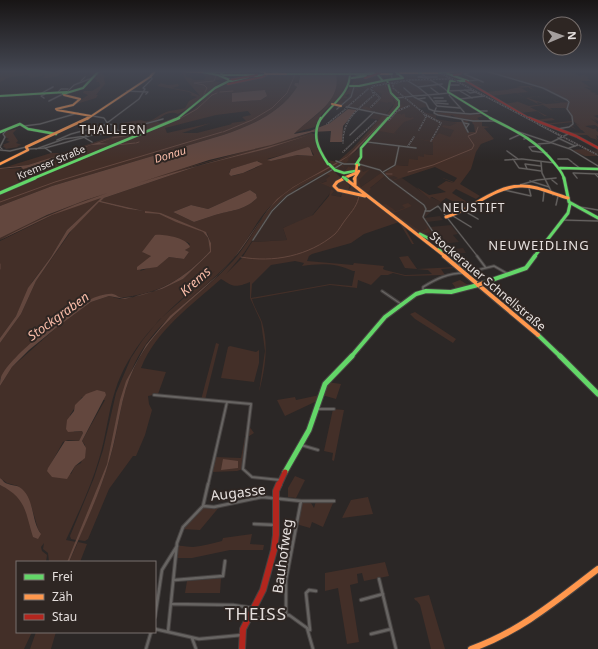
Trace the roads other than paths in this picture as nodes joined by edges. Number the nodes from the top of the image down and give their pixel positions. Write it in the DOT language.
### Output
graph roads {
  1 [pos="77,101"];
  2 [pos="112,101"];
  3 [pos="136,101"];
  4 [pos="200,101"];
  5 [pos="339,101"];
  6 [pos="343,101"];
  7 [pos="398,101"];
  8 [pos="423,101"];
  9 [pos="454,101"];
  10 [pos="464,101"];
  11 [pos="500,101"];
  12 [pos="568,101"];
  13 [pos="436,103"];
  14 [pos="448,104"];
  15 [pos="335,105"];
  16 [pos="437,107"];
  17 [pos="451,108"];
  18 [pos="460,108"];
  19 [pos="434,111"];
  20 [pos="487,111"];
  21 [pos="374,112"];
  22 [pos="455,112"];
  23 [pos="464,112"];
  24 [pos="481,112"];
  25 [pos="78,113"];
  26 [pos="92,116"];
  27 [pos="391,116"];
  28 [pos="163,119"];
  29 [pos="462,120"];
  30 [pos="497,121"];
  31 [pos="464,123"];
  32 [pos="108,124"];
  33 [pos="538,124"];
  34 [pos="22,126"];
  35 [pos="100,126"];
  36 [pos="466,128"];
  37 [pos="555,129"];
  38 [pos="7,130"];
  39 [pos="118,131"];
  40 [pos="514,131"];
  41 [pos="0,132"];
  42 [pos="88,132"];
  43 [pos="98,132"];
  44 [pos="468,132"];
  45 [pos="56,134"];
  46 [pos="521,134"];
  47 [pos="568,134"];
  48 [pos="90,135"];
  49 [pos="350,135"];
  50 [pos="561,137"];
  51 [pos="85,138"];
  52 [pos="558,138"];
  53 [pos="510,139"];
  54 [pos="56,141"];
  55 [pos="92,142"];
  56 [pos="367,142"];
  57 [pos="553,142"];
  58 [pos="539,145"];
  59 [pos="578,145"];
  60 [pos="399,146"];
  61 [pos="575,146"];
  62 [pos="28,148"];
  63 [pos="45,148"];
  64 [pos="416,148"];
  65 [pos="569,148"];
  66 [pos="598,148"];
  67 [pos="2,149"];
  68 [pos="36,149"];
  69 [pos="0,150"];
  70 [pos="507,151"];
  71 [pos="51,152"];
  72 [pos="547,152"];
  73 [pos="518,159"];
  74 [pos="505,160"];
  75 [pos="513,160"];
  76 [pos="337,161"];
  77 [pos="556,161"];
  78 [pos="540,162"];
  79 [pos="342,163"];
  80 [pos="0,164"];
  81 [pos="358,165"];
  82 [pos="541,166"];
  83 [pos="598,167"];
  84 [pos="559,168"];
  85 [pos="527,169"];
  86 [pos="581,169"];
  87 [pos="334,170"];
  88 [pos="541,170"];
  89 [pos="383,172"];
  90 [pos="595,174"];
  91 [pos="598,174"];
  92 [pos="598,177"];
  93 [pos="556,178"];
  94 [pos="577,178"];
  95 [pos="345,179"];
  96 [pos="546,179"];
  97 [pos="551,179"];
  98 [pos="530,181"];
  99 [pos="557,184"];
  100 [pos="518,185"];
  101 [pos="549,187"];
  102 [pos="530,188"];
  103 [pos="358,189"];
  104 [pos="504,190"];
  105 [pos="544,192"];
  106 [pos="1,193"];
  107 [pos="556,196"];
  108 [pos="568,198"];
  109 [pos="370,200"];
  110 [pos="543,201"];
  111 [pos="556,205"];
  112 [pos="576,206"];
  113 [pos="598,210"];
  114 [pos="425,211"];
  115 [pos="466,212"];
  116 [pos="453,216"];
  117 [pos="446,217"];
  118 [pos="598,218"];
  119 [pos="478,219"];
  120 [pos="398,220"];
  121 [pos="561,220"];
  122 [pos="598,221"];
  123 [pos="471,227"];
  124 [pos="410,229"];
  125 [pos="435,237"];
  126 [pos="253,240"];
  127 [pos="442,247"];
  128 [pos="443,254"];
  129 [pos="486,268"];
  130 [pos="464,273"];
  131 [pos="510,274"];
  132 [pos="382,291"];
  133 [pos="423,291"];
  134 [pos="403,305"];
  135 [pos="598,394"];
  136 [pos="154,395"];
  137 [pos="227,402"];
  138 [pos="317,409"];
  139 [pos="334,410"];
  140 [pos="301,445"];
  141 [pos="318,450"];
  142 [pos="280,480"];
  143 [pos="275,498"];
  144 [pos="301,501"];
  145 [pos="334,501"];
  146 [pos="203,506"];
  147 [pos="254,524"];
  148 [pos="276,525"];
  149 [pos="176,546"];
  150 [pos="225,561"];
  151 [pos="598,569"];
  152 [pos="379,579"];
  153 [pos="175,580"];
  154 [pos="316,591"];
  155 [pos="382,594"];
  156 [pos="362,600"];
  157 [pos="172,604"];
  158 [pos="255,609"];
  159 [pos="156,610"];
  160 [pos="286,614"];
  161 [pos="248,619"];
  162 [pos="391,629"];
  163 [pos="156,630"];
  164 [pos="168,632"];
  165 [pos="310,632"];
  166 [pos="151,633"];
  167 [pos="371,634"];
  168 [pos="242,635"];
  169 [pos="192,638"];
  170 [pos="146,649"];
  171 [pos="196,649"];
  172 [pos="242,649"];
  173 [pos="313,649"];
  174 [pos="396,649"];
  175 [pos="471,649"];
  1 -- 25 [label="main road"];
  2 -- 26 [label="main road"];
  3 -- 32 [label="street"];
  4 -- 106 [label="main road, Kremser Straße"];
  5 -- 15 [label="main road, Stockerauer Schnellstraße"];
  6 -- 15 [label="street"];
  7 -- 27 [label="main road"];
  8 -- 19 [label="street"];
  9 -- 18 [label="street"];
  10 -- 24 [label="main road"];
  11 -- 37 [label="main road"];
  12 -- 37 [label="street"];
  13 -- 14 [label="street"];
  13 -- 16 [label="street"];
  15 -- 21 [label="street"];
  15 -- 87 [label="main road, Stockerauer Schnellstraße, bridge"];
  16 -- 17 [label="street"];
  16 -- 19 [label="street"];
  17 -- 18 [label="street"];
  17 -- 22 [label="street"];
  18 -- 23 [label="street"];
  19 -- 22 [label="street"];
  19 -- 29 [label="street"];
  20 -- 24 [label="street"];
  21 -- 27 [label="street"];
  21 -- 49 [label="street"];
  22 -- 23 [label="street"];
  23 -- 24 [label="street"];
  24 -- 30 [label="main road"];
  25 -- 26 [label="main road"];
  25 -- 34 [label="street"];
  26 -- 32 [label="street"];
  26 -- 45 [label="main road"];
  27 -- 56 [label="main road"];
  28 -- 39 [label="street"];
  29 -- 30 [label="street"];
  29 -- 31 [label="street"];
  30 -- 40 [label="main road"];
  31 -- 36 [label="street"];
  31 -- 36 [label="street"];
  32 -- 35 [label="street"];
  32 -- 39 [label="street"];
  33 -- 50 [label="street"];
  34 -- 38 [label="main road"];
  34 -- 45 [label="main road"];
  35 -- 42 [label="street"];
  35 -- 54 [label="street"];
  36 -- 44 [label="street"];
  37 -- 47 [label="main road"];
  38 -- 41 [label="main road"];
  38 -- 67 [label="street"];
  39 -- 48 [label="street"];
  40 -- 46 [label="main road"];
  40 -- 57 [label="street"];
  43 -- 48 [label="street"];
  45 -- 62 [label="main road"];
  46 -- 53 [label="street"];
  46 -- 58 [label="main road"];
  47 -- 50 [label="street"];
  47 -- 66 [label="main road"];
  48 -- 51 [label="street"];
  48 -- 54 [label="street"];
  50 -- 52 [label="street"];
  51 -- 55 [label="street"];
  51 -- 63 [label="street"];
  52 -- 57 [label="street"];
  52 -- 61 [label="street"];
  54 -- 68 [label="street"];
  56 -- 60 [label="street"];
  56 -- 81 [label="main road"];
  57 -- 58 [label="street"];
  57 -- 65 [label="street"];
  58 -- 72 [label="main road"];
  58 -- 72 [label="street"];
  59 -- 61 [label="street"];
  60 -- 64 [label="street"];
  60 -- 89 [label="street"];
  61 -- 65 [label="street"];
  62 -- 67 [label="street"];
  62 -- 68 [label="street"];
  62 -- 80 [label="main road"];
  63 -- 68 [label="street"];
  63 -- 71 [label="street"];
  65 -- 83 [label="street"];
  67 -- 69 [label="street"];
  70 -- 73 [label="street"];
  72 -- 77 [label="main road"];
  73 -- 75 [label="street"];
  73 -- 78 [label="street"];
  74 -- 75 [label="street"];
  75 -- 85 [label="street"];
  76 -- 79 [label="street"];
  77 -- 78 [label="street"];
  77 -- 84 [label="main road"];
  77 -- 86 [label="street"];
  78 -- 82 [label="street"];
  79 -- 81 [label="street"];
  79 -- 126 [label="street"];
  81 -- 87 [label="main road"];
  81 -- 89 [label="street"];
  81 -- 95 [label="main road"];
  81 -- 103 [label="main road"];
  81 -- 109 [label="main road"];
  82 -- 85 [label="street"];
  82 -- 88 [label="street"];
  83 -- 86 [label="main road"];
  84 -- 86 [label="main road"];
  84 -- 108 [label="main road"];
  85 -- 88 [label="street"];
  87 -- 95 [label="main road, Stockerauer Schnellstraße"];
  88 -- 96 [label="street"];
  89 -- 114 [label="street"];
  90 -- 91 [label="street"];
  90 -- 92 [label="street"];
  90 -- 94 [label="street"];
  93 -- 97 [label="street"];
  95 -- 103 [label="main road, Stockerauer Schnellstraße"];
  95 -- 109 [label="main road, Stockerauer Schnellstraße"];
  96 -- 97 [label="street"];
  96 -- 98 [label="street"];
  96 -- 101 [label="street"];
  97 -- 99 [label="street"];
  98 -- 100 [label="street"];
  98 -- 101 [label="street"];
  100 -- 102 [label="main road"];
  100 -- 104 [label="main road"];
  101 -- 107 [label="street"];
  102 -- 104 [label="street"];
  102 -- 105 [label="main road"];
  103 -- 120 [label="main road, Stockerauer Schnellstraße"];
  104 -- 115 [label="main road"];
  105 -- 107 [label="main road"];
  105 -- 110 [label="street"];
  107 -- 108 [label="main road"];
  107 -- 111 [label="street"];
  108 -- 112 [label="main road"];
  109 -- 120 [label="main road, Stockerauer Schnellstraße"];
  112 -- 113 [label="street"];
  112 -- 118 [label="main road"];
  112 -- 121 [label="main road"];
  114 -- 117 [label="street"];
  114 -- 125 [label="street"];
  115 -- 116 [label="main road"];
  115 -- 119 [label="street"];
  116 -- 117 [label="main road"];
  116 -- 123 [label="street"];
  117 -- 129 [label="street"];
  120 -- 124 [label="main road, Stockerauer Schnellstraße"];
  121 -- 122 [label="street"];
  121 -- 131 [label="main road"];
  124 -- 125 [label="main road"];
  124 -- 128 [label="main road, Stockerauer Schnellstraße"];
  125 -- 127 [label="street"];
  127 -- 128 [label="main road"];
  127 -- 129 [label="street"];
  128 -- 135 [label="main road, Stockerauer Schnellstraße"];
  129 -- 131 [label="street"];
  130 -- 133 [label="street"];
  131 -- 133 [label="main road, bridge"];
  132 -- 134 [label="street"];
  133 -- 134 [label="main road"];
  134 -- 138 [label="main road"];
  136 -- 137 [label="street"];
  137 -- 142 [label="street"];
  137 -- 146 [label="street"];
  138 -- 139 [label="street"];
  138 -- 140 [label="main road"];
  140 -- 141 [label="street"];
  140 -- 142 [label="main road"];
  142 -- 143 [label="main road"];
  143 -- 144 [label="street, Augasse"];
  143 -- 146 [label="street, Augasse"];
  143 -- 148 [label="main road"];
  144 -- 145 [label="street, Augasse"];
  144 -- 160 [label="street, Bauhofweg"];
  146 -- 149 [label="street"];
  147 -- 148 [label="street"];
  148 -- 158 [label="main road"];
  149 -- 153 [label="street"];
  149 -- 159 [label="street"];
  150 -- 153 [label="street"];
  151 -- 175 [label="main road"];
  152 -- 155 [label="street"];
  153 -- 157 [label="street"];
  154 -- 165 [label="street"];
  155 -- 156 [label="street"];
  155 -- 162 [label="street"];
  157 -- 158 [label="street"];
  157 -- 164 [label="street"];
  158 -- 161 [label="main road"];
  160 -- 161 [label="street"];
  160 -- 165 [label="street"];
  161 -- 168 [label="main road"];
  162 -- 167 [label="street"];
  162 -- 174 [label="street"];
  163 -- 164 [label="street"];
  164 -- 169 [label="street"];
  165 -- 173 [label="street"];
  166 -- 170 [label="street"];
  168 -- 169 [label="street"];
  168 -- 172 [label="main road"];
  169 -- 171 [label="street"];
}
